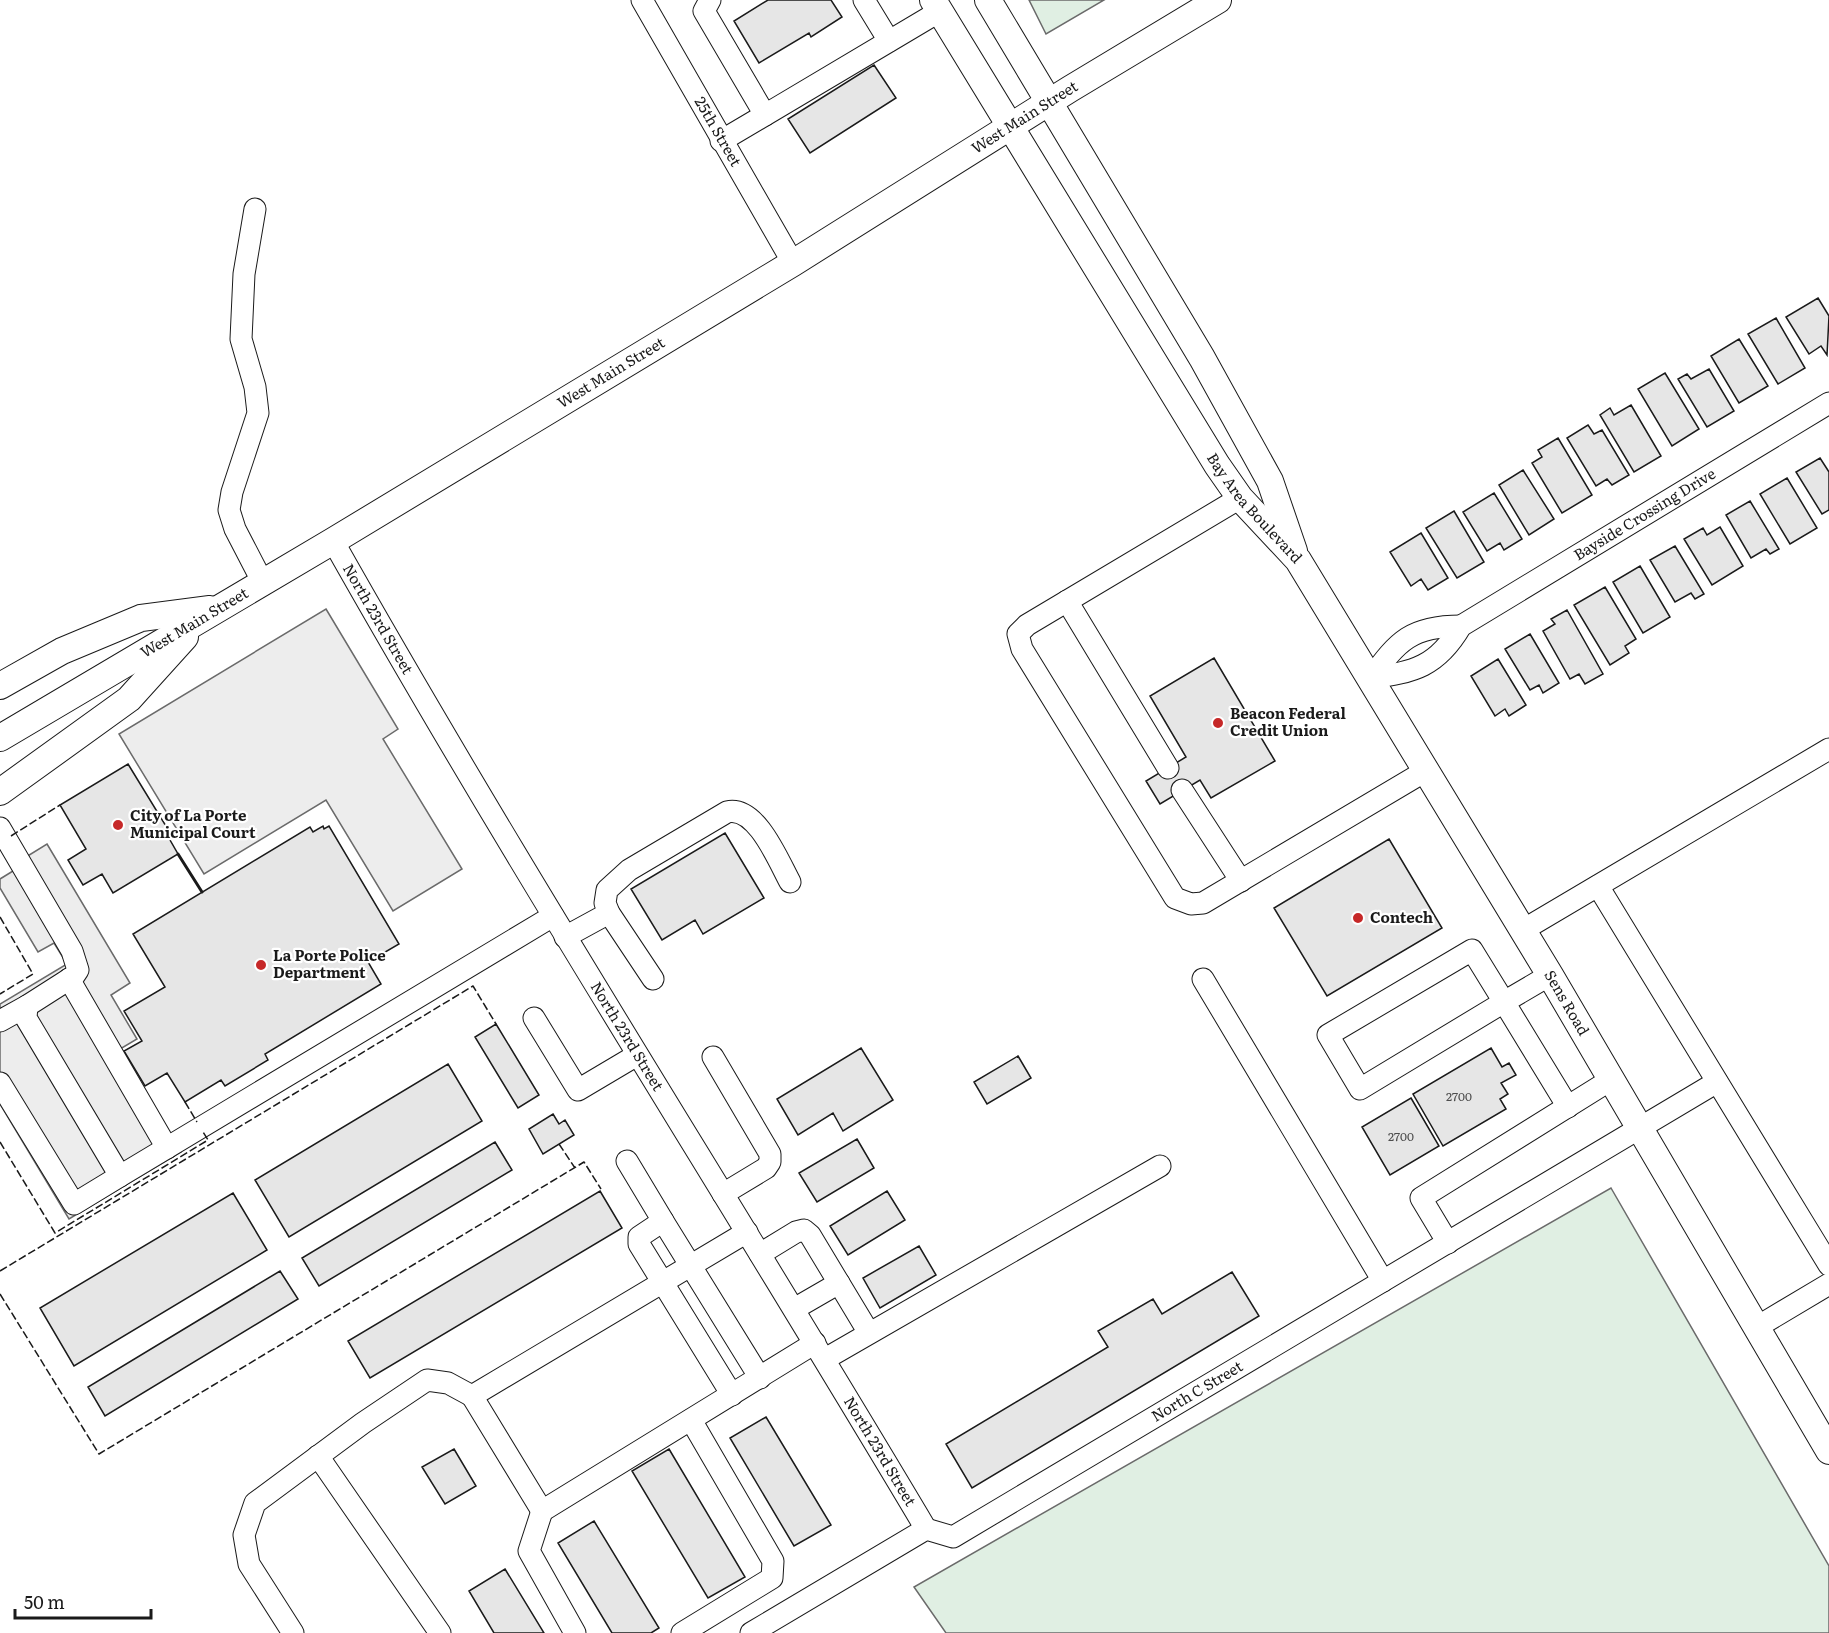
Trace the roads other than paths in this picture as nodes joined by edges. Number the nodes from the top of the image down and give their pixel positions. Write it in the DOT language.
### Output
graph roads {
  1 [pos="642,0"];
  2 [pos="710,0"];
  3 [pos="864,0"];
  4 [pos="988,0"];
  5 [pos="1218,0"];
  6 [pos="936,6"];
  7 [pos="889,41"];
  8 [pos="1047,103"];
  9 [pos="765,115"];
  10 [pos="1011,126"];
  11 [pos="721,141"];
  12 [pos="255,209"];
  13 [pos="793,263"];
  14 [pos="1829,403"];
  15 [pos="1270,481"];
  16 [pos="1240,498"];
  17 [pos="333,541"];
  18 [pos="1298,560"];
  19 [pos="263,582"];
  20 [pos="1067,601"];
  21 [pos="211,613"];
  22 [pos="1461,626"];
  23 [pos="1371,678"];
  24 [pos="0,686"];
  25 [pos="0,738"];
  26 [pos="1829,749"];
  27 [pos="1168,768"];
  28 [pos="1427,770"];
  29 [pos="1182,790"];
  30 [pos="0,792"];
  31 [pos="0,828"];
  32 [pos="1241,881"];
  33 [pos="790,882"];
  34 [pos="1598,886"];
  35 [pos="609,913"];
  36 [pos="553,916"];
  37 [pos="1523,930"];
  38 [pos="565,937"];
  39 [pos="1550,975"];
  40 [pos="69,979"];
  41 [pos="653,979"];
  42 [pos="1203,979"];
  43 [pos="1504,1002"];
  44 [pos="27,1006"];
  45 [pos="534,1018"];
  46 [pos="0,1022"];
  47 [pos="637,1055"];
  48 [pos="713,1057"];
  49 [pos="1612,1079"];
  50 [pos="1717,1082"];
  51 [pos="0,1083"];
  52 [pos="1568,1107"];
  53 [pos="1641,1128"];
  54 [pos="167,1149"];
  55 [pos="627,1161"];
  56 [pos="1160,1166"];
  57 [pos="120,1176"];
  58 [pos="723,1194"];
  59 [pos="663,1221"];
  60 [pos="747,1232"];
  61 [pos="1448,1243"];
  62 [pos="760,1254"];
  63 [pos="691,1265"];
  64 [pos="1829,1265"];
  65 [pos="1383,1281"];
  66 [pos="662,1283"];
  67 [pos="839,1283"];
  68 [pos="1829,1284"];
  69 [pos="794,1309"];
  70 [pos="1757,1327"];
  71 [pos="869,1333"];
  72 [pos="820,1351"];
  73 [pos="760,1378"];
  74 [pos="732,1395"];
  75 [pos="472,1396"];
  76 [pos="691,1420"];
  77 [pos="1829,1451"];
  78 [pos="318,1456"];
  79 [pos="542,1511"];
  80 [pos="926,1530"];
  81 [pos="293,1633"];
  82 [pos="440,1633"];
  83 [pos="575,1633"];
  84 [pos="682,1633"];
  85 [pos="750,1633"];
  1 -- 11 [label="street, 25th Street"];
  2 -- 9 [label="street"];
  3 -- 7 [label="street"];
  4 -- 8 [label="main road, Bay Area Boulevard"];
  5 -- 8 [label="main road, West Main Street"];
  6 -- 7 [label="street"];
  6 -- 10 [label="main road, Bay Area Boulevard"];
  7 -- 9 [label="street"];
  8 -- 10 [label="main road, West Main Street"];
  8 -- 15 [label="main road, Bay Area Boulevard"];
  9 -- 11 [label="street"];
  10 -- 13 [label="main road, West Main Street"];
  10 -- 16 [label="main road, Bay Area Boulevard"];
  11 -- 13 [label="street, 25th Street"];
  12 -- 19 [label="street"];
  13 -- 17 [label="main road, West Main Street"];
  14 -- 22 [label="street, Bayside Crossing Drive"];
  15 -- 16 [label="main road"];
  15 -- 18 [label="main road, Bay Area Boulevard"];
  16 -- 18 [label="main road, Bay Area Boulevard"];
  16 -- 20 [label="street"];
  17 -- 19 [label="main road, West Main Street"];
  17 -- 36 [label="street, North 23rd Street"];
  18 -- 23 [label="main road, Sens Road"];
  19 -- 21 [label="main road, West Main Street"];
  20 -- 27 [label="street"];
  20 -- 32 [label="street"];
  21 -- 24 [label="main road"];
  21 -- 25 [label="main road, West Main Street"];
  21 -- 30 [label="main road"];
  22 -- 23 [label="street, Bayside Crossing Drive"];
  22 -- 23 [label="street, Bayside Crossing Drive"];
  23 -- 28 [label="main road, Sens Road"];
  26 -- 34 [label="street"];
  28 -- 32 [label="street"];
  28 -- 37 [label="main road, Sens Road"];
  29 -- 32 [label="street"];
  31 -- 40 [label="street"];
  33 -- 35 [label="street"];
  34 -- 37 [label="street"];
  34 -- 50 [label="street"];
  35 -- 38 [label="street"];
  35 -- 41 [label="street"];
  36 -- 38 [label="street, North 23rd Street"];
  36 -- 54 [label="street"];
  37 -- 39 [label="main road, Sens Road"];
  38 -- 47 [label="street, North 23rd Street"];
  39 -- 43 [label="street"];
  39 -- 49 [label="main road, Sens Road"];
  40 -- 44 [label="street"];
  40 -- 54 [label="street"];
  42 -- 65 [label="street"];
  43 -- 43 [label="street"];
  43 -- 52 [label="street"];
  44 -- 46 [label="street"];
  44 -- 57 [label="street"];
  45 -- 47 [label="street"];
  47 -- 58 [label="street, North 23rd Street"];
  48 -- 58 [label="street"];
  49 -- 52 [label="street"];
  49 -- 53 [label="main road, Sens Road"];
  50 -- 53 [label="street, North C Street"];
  50 -- 64 [label="street"];
  51 -- 57 [label="street"];
  52 -- 61 [label="street"];
  53 -- 61 [label="street, North C Street"];
  53 -- 70 [label="main road, Sens Road"];
  54 -- 57 [label="street"];
  55 -- 59 [label="street"];
  56 -- 71 [label="street"];
  58 -- 60 [label="street, North 23rd Street"];
  59 -- 63 [label="street"];
  59 -- 66 [label="street"];
  60 -- 62 [label="street, North 23rd Street"];
  60 -- 63 [label="street"];
  61 -- 65 [label="street, North C Street"];
  62 -- 67 [label="street"];
  62 -- 69 [label="street, North 23rd Street"];
  63 -- 66 [label="street"];
  63 -- 73 [label="street"];
  65 -- 80 [label="street, North C Street"];
  66 -- 74 [label="street"];
  66 -- 75 [label="street"];
  67 -- 69 [label="street"];
  67 -- 71 [label="street"];
  68 -- 70 [label="street"];
  69 -- 72 [label="street, North 23rd Street"];
  70 -- 77 [label="main road, Sens Road"];
  71 -- 72 [label="street"];
  72 -- 73 [label="street"];
  72 -- 80 [label="street, North 23rd Street"];
  73 -- 74 [label="street"];
  74 -- 76 [label="street"];
  75 -- 78 [label="street"];
  75 -- 79 [label="street"];
  76 -- 79 [label="street"];
  76 -- 84 [label="street"];
  78 -- 81 [label="street"];
  78 -- 82 [label="street"];
  79 -- 83 [label="street"];
  80 -- 85 [label="street"];
}
